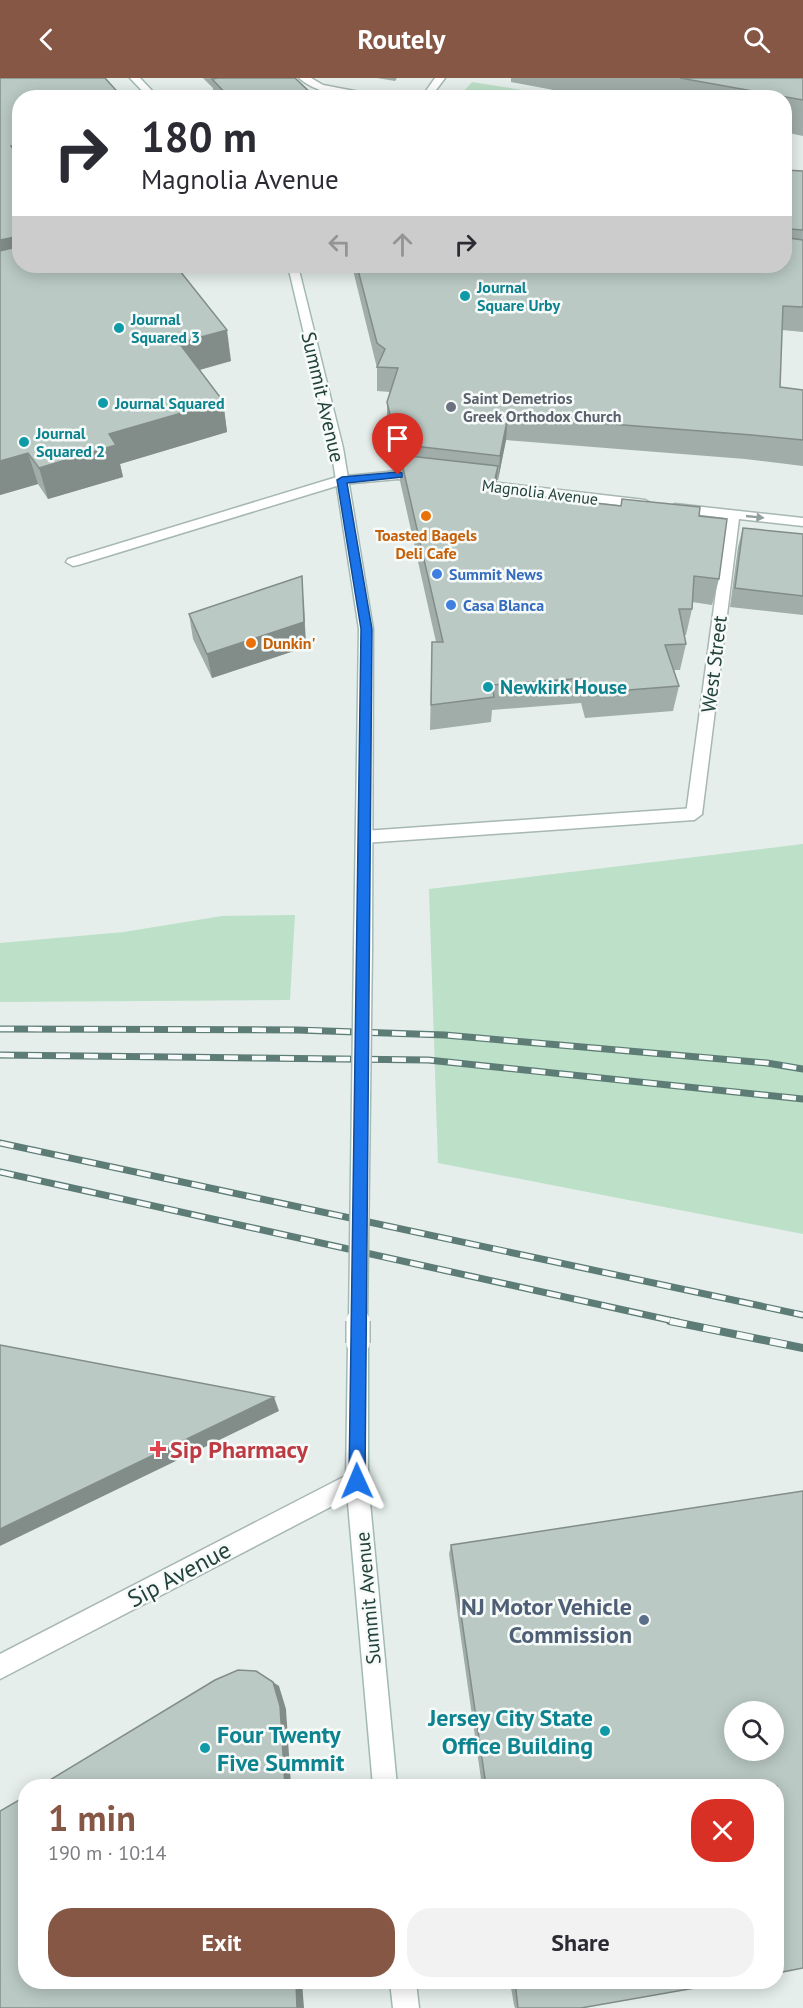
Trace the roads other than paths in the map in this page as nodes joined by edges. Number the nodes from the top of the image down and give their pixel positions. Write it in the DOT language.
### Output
graph roads {
  1 [pos="135,78"];
  2 [pos="303,78"];
  3 [pos="147,90"];
  4 [pos="338,90"];
  5 [pos="295,273"];
  6 [pos="433,479"];
  7 [pos="342,480"];
  8 [pos="456,482"];
  9 [pos="733,515"];
  10 [pos="803,522"];
  11 [pos="73,562"];
  12 [pos="364,837"];
  13 [pos="357,1481"];
  14 [pos="0,1667"];
  15 [pos="384,1779"];
  16 [pos="404,1989"];
  17 [pos="406,2008"];
  1 -- 3 [label="main road"];
  2 -- 4 [label="main road"];
  5 -- 7 [label="main road, Summit Avenue"];
  6 -- 7 [label="main road"];
  7 -- 11 [label="main road"];
  7 -- 12 [label="main road, Summit Avenue"];
  8 -- 9 [label="main road, Magnolia Avenue"];
  9 -- 10 [label="main road, Magnolia Avenue, one-way"];
  9 -- 12 [label="main road, West Street"];
  12 -- 13 [label="main road, Summit Avenue, bridge"];
  13 -- 14 [label="main road, Sip Avenue"];
  13 -- 15 [label="main road, Summit Avenue"];
  16 -- 17 [label="main road"];
}
